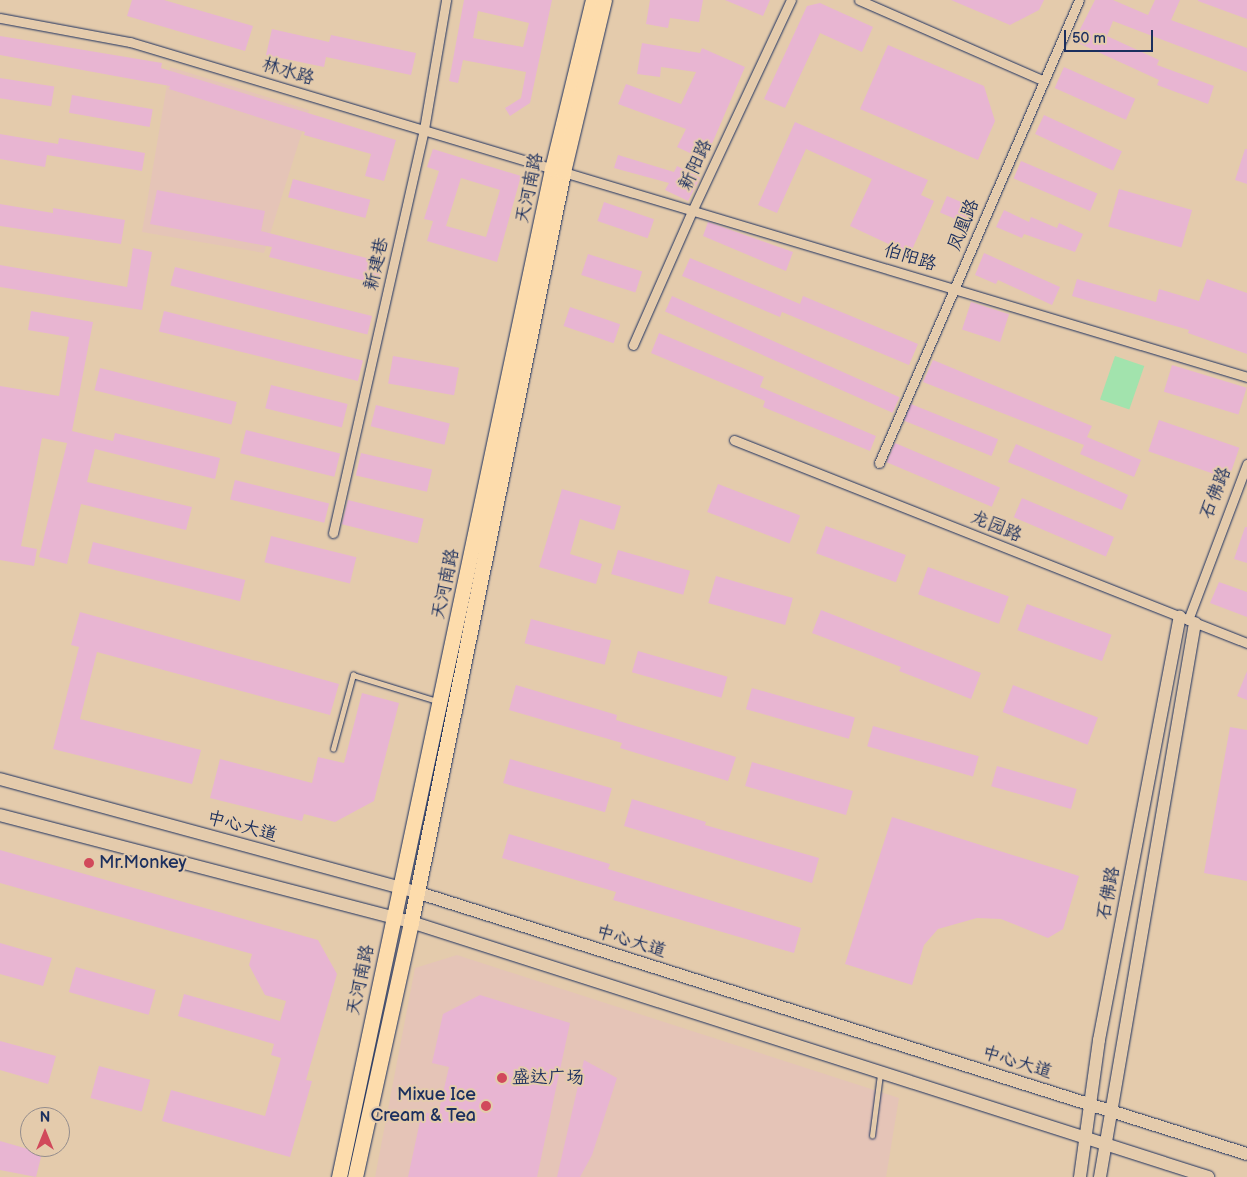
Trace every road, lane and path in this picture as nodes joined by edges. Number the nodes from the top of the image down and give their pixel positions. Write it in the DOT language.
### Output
graph roads {
  1 [pos="446,0"];
  2 [pos="592,0"];
  3 [pos="604,0"];
  4 [pos="791,0"];
  5 [pos="859,0"];
  6 [pos="1079,0"];
  7 [pos="0,18"];
  8 [pos="1042,80"];
  9 [pos="424,129"];
  10 [pos="558,170"];
  11 [pos="693,209"];
  12 [pos="956,289"];
  13 [pos="633,345"];
  14 [pos="1247,376"];
  15 [pos="734,440"];
  16 [pos="879,463"];
  17 [pos="1247,464"];
  18 [pos="333,533"];
  19 [pos="1187,620"];
  20 [pos="1247,643"];
  21 [pos="440,702"];
  22 [pos="333,748"];
  23 [pos="0,779"];
  24 [pos="0,815"];
  25 [pos="409,890"];
  26 [pos="393,918"];
  27 [pos="411,922"];
  28 [pos="881,1073"];
  29 [pos="1092,1105"];
  30 [pos="1112,1111"];
  31 [pos="872,1136"];
  32 [pos="1088,1139"];
  33 [pos="1106,1145"];
  34 [pos="1247,1154"];
  35 [pos="339,1177"];
  36 [pos="355,1177"];
  37 [pos="1080,1177"];
  38 [pos="1100,1177"];
  39 [pos="1208,1177"];
  1 -- 9 [label="street, 新建巷"];
  2 -- 10 [label="main road, 天河南路"];
  3 -- 10 [label="main road, 天河南路"];
  4 -- 11 [label="street, 新阳路"];
  5 -- 8 [label="street"];
  6 -- 8 [label="street, 凤凰路"];
  7 -- 9 [label="street, 林水路"];
  8 -- 12 [label="street, 凤凰路"];
  9 -- 10 [label="street, 林水路"];
  9 -- 18 [label="street, 新建巷"];
  10 -- 11 [label="street, 伯阳路"];
  10 -- 21 [label="main road, 天河南路"];
  10 -- 25 [label="main road, 天河南路"];
  11 -- 12 [label="street, 伯阳路"];
  11 -- 13 [label="street, 新阳路"];
  12 -- 14 [label="street, 伯阳路"];
  12 -- 16 [label="street, 凤凰路"];
  15 -- 19 [label="street, 龙园路"];
  17 -- 19 [label="street, 石佛路"];
  19 -- 20 [label="street, 龙园路"];
  19 -- 29 [label="main road, 石佛路"];
  19 -- 30 [label="main road, 石佛路"];
  21 -- 22 [label="lane"];
  21 -- 25 [label="main road, 天河南路"];
  23 -- 25 [label="main road, 中心大道"];
  24 -- 26 [label="main road"];
  25 -- 26 [label="main road, 天河南路"];
  25 -- 27 [label="main road, 天河南路"];
  25 -- 29 [label="main road, 中心大道"];
  26 -- 27 [label="main road"];
  26 -- 35 [label="main road, 天河南路"];
  27 -- 28 [label="main road"];
  27 -- 36 [label="main road, 天河南路"];
  28 -- 31 [label="lane"];
  28 -- 32 [label="main road"];
  29 -- 30 [label="main road, 中心大道"];
  29 -- 32 [label="main road, 石佛路"];
  30 -- 33 [label="main road, 石佛路"];
  30 -- 34 [label="main road, 中心大道"];
  32 -- 33 [label="main road"];
  32 -- 37 [label="main road, 石佛路"];
  33 -- 38 [label="main road, 石佛路"];
  33 -- 39 [label="main road"];
}
